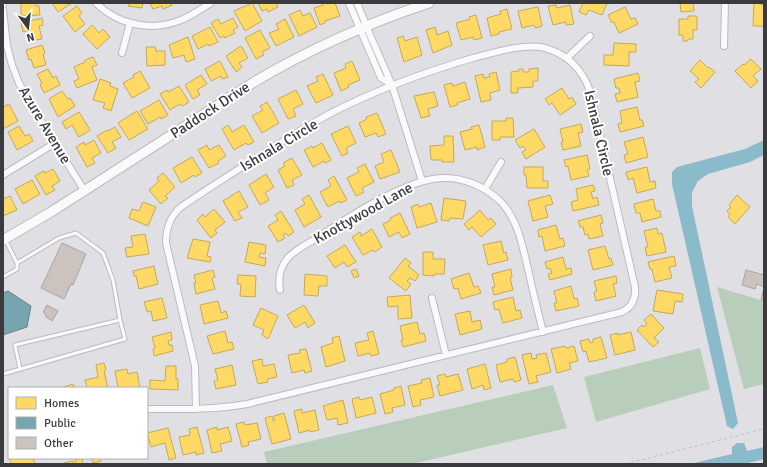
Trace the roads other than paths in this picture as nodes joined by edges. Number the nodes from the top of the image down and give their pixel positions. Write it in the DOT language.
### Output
graph roads {
  1 [pos="96,3"];
  2 [pos="210,3"];
  3 [pos="349,3"];
  4 [pos="358,3"];
  5 [pos="429,3"];
  6 [pos="725,3"];
  7 [pos="3,10"];
  8 [pos="130,23"];
  9 [pos="363,27"];
  10 [pos="590,36"];
  11 [pos="724,46"];
  12 [pos="122,53"];
  13 [pos="567,58"];
  14 [pos="392,85"];
  15 [pos="55,143"];
  16 [pos="501,162"];
  17 [pos="3,175"];
  18 [pos="422,181"];
  19 [pos="484,189"];
  20 [pos="84,190"];
  21 [pos="4,239"];
  22 [pos="17,262"];
  23 [pos="3,277"];
  24 [pos="280,290"];
  25 [pos="432,298"];
  26 [pos="120,320"];
  27 [pos="543,332"];
  28 [pos="446,355"];
  29 [pos="20,369"];
  30 [pos="3,374"];
  31 [pos="148,408"];
  32 [pos="196,409"];
  1 -- 8 [label="street"];
  2 -- 8 [label="street"];
  3 -- 9 [label="street"];
  4 -- 9 [label="street"];
  5 -- 9 [label="street, Paddock Drive"];
  6 -- 11 [label="street"];
  7 -- 15 [label="street, Azure Avenue"];
  8 -- 12 [label="street"];
  9 -- 14 [label="street"];
  9 -- 20 [label="street, Paddock Drive"];
  10 -- 13 [label="street"];
  13 -- 14 [label="street, Ishnala Circle"];
  13 -- 27 [label="street, Ishnala Circle"];
  14 -- 18 [label="street"];
  14 -- 32 [label="street, Ishnala Circle"];
  15 -- 17 [label="street"];
  15 -- 20 [label="street, Azure Avenue"];
  16 -- 19 [label="street"];
  18 -- 19 [label="street, Knottywood Lane"];
  18 -- 24 [label="street, Knottywood Lane"];
  19 -- 27 [label="street, Knottywood Lane"];
  20 -- 21 [label="street, Paddock Drive"];
  21 -- 22 [label="lane"];
  22 -- 23 [label="lane"];
  22 -- 26 [label="lane"];
  25 -- 28 [label="street"];
  26 -- 29 [label="lane"];
  26 -- 29 [label="lane"];
  27 -- 28 [label="street, Ishnala Circle"];
  28 -- 32 [label="street, Ishnala Circle"];
  29 -- 30 [label="lane"];
  31 -- 32 [label="street"];
}
